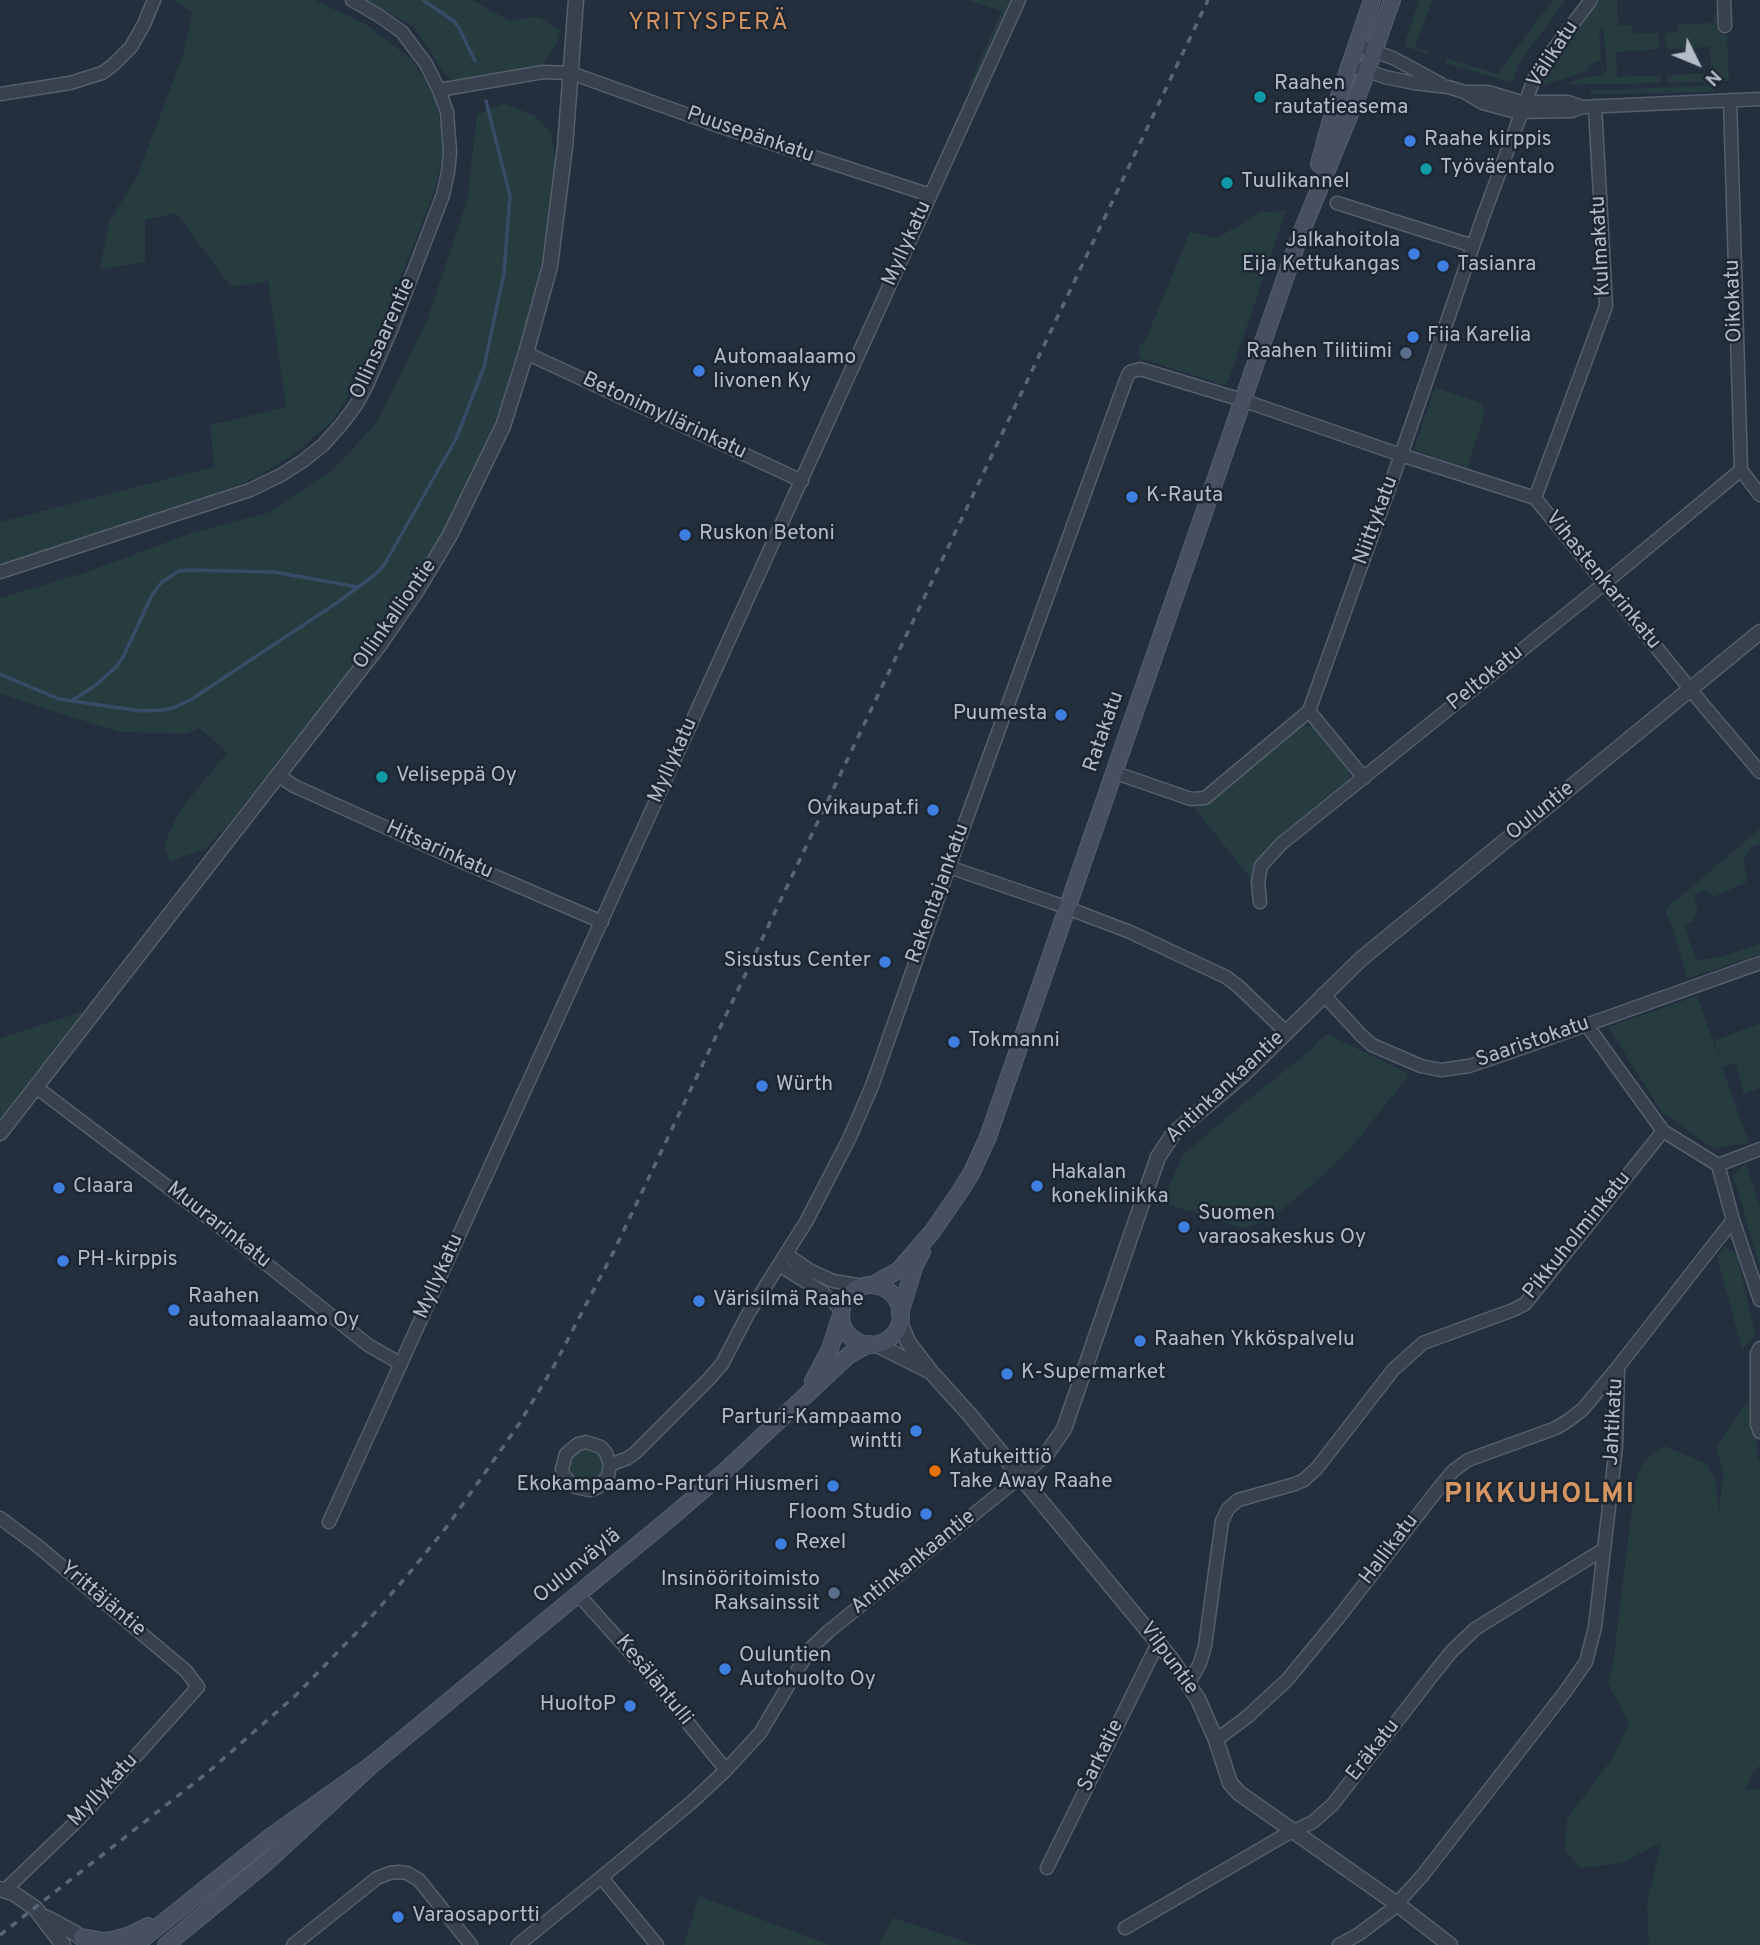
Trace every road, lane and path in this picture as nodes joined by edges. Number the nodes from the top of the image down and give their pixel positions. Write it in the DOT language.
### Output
graph roads {
  1 [pos="155,0"];
  2 [pos="352,0"];
  3 [pos="576,0"];
  4 [pos="1019,0"];
  5 [pos="1372,0"];
  6 [pos="1392,0"];
  7 [pos="1591,0"];
  8 [pos="1724,0"];
  9 [pos="1725,26"];
  10 [pos="1356,46"];
  11 [pos="1374,51"];
  12 [pos="1350,65"];
  13 [pos="1366,71"];
  14 [pos="571,73"];
  15 [pos="1448,87"];
  16 [pos="439,90"];
  17 [pos="0,94"];
  18 [pos="1760,99"];
  19 [pos="1730,100"];
  20 [pos="1524,107"];
  21 [pos="1589,107"];
  22 [pos="930,195"];
  23 [pos="1337,203"];
  24 [pos="1298,238"];
  25 [pos="1474,246"];
  26 [pos="526,353"];
  27 [pos="1242,400"];
  28 [pos="1401,455"];
  29 [pos="1741,470"];
  30 [pos="802,481"];
  31 [pos="1760,495"];
  32 [pos="1535,498"];
  33 [pos="0,572"];
  34 [pos="1605,583"];
  35 [pos="1760,632"];
  36 [pos="1691,690"];
  37 [pos="1309,711"];
  38 [pos="1113,772"];
  39 [pos="1760,772"];
  40 [pos="278,775"];
  41 [pos="1364,778"];
  42 [pos="949,867"];
  43 [pos="1260,902"];
  44 [pos="1067,908"];
  45 [pos="602,922"];
  46 [pos="1760,963"];
  47 [pos="1323,994"];
  48 [pos="1586,1024"];
  49 [pos="1286,1032"];
  50 [pos="36,1087"];
  51 [pos="1663,1130"];
  52 [pos="0,1133"];
  53 [pos="1760,1149"];
  54 [pos="1718,1165"];
  55 [pos="1733,1220"];
  56 [pos="932,1232"];
  57 [pos="783,1260"];
  58 [pos="868,1286"];
  59 [pos="1760,1300"];
  60 [pos="841,1312"];
  61 [pos="900,1317"];
  62 [pos="872,1344"];
  63 [pos="1760,1348"];
  64 [pos="401,1364"];
  65 [pos="1618,1367"];
  66 [pos="931,1372"];
  67 [pos="803,1398"];
  68 [pos="1760,1432"];
  69 [pos="610,1465"];
  70 [pos="1020,1477"];
  71 [pos="0,1518"];
  72 [pos="329,1522"];
  73 [pos="1604,1549"];
  74 [pos="578,1594"];
  75 [pos="1158,1643"];
  76 [pos="1189,1683"];
  77 [pos="198,1687"];
  78 [pos="1216,1740"];
  79 [pos="726,1770"];
  80 [pos="356,1776"];
  81 [pos="1293,1831"];
  82 [pos="1047,1868"];
  83 [pos="602,1878"];
  84 [pos="205,1888"];
  85 [pos="2,1889"];
  86 [pos="1397,1904"];
  87 [pos="43,1916"];
  88 [pos="1125,1928"];
  89 [pos="86,1941"];
  90 [pos="63,1945"];
  91 [pos="135,1945"];
  92 [pos="166,1945"];
  93 [pos="293,1945"];
  94 [pos="471,1945"];
  95 [pos="518,1945"];
  96 [pos="656,1945"];
  97 [pos="1339,1945"];
  98 [pos="1450,1945"];
  1 -- 17 [label="street"];
  2 -- 16 [label="street, Ollinsaarentie"];
  3 -- 14 [label="street, Ollinkalliontie"];
  4 -- 22 [label="street, Myllykatu"];
  5 -- 10 [label="main road, Ratakatu"];
  6 -- 11 [label="main road, Ratakatu"];
  7 -- 20 [label="street, Välikatu"];
  8 -- 9 [label="street"];
  10 -- 11 [label="street"];
  10 -- 12 [label="main road, Ratakatu"];
  11 -- 13 [label="main road, Ratakatu"];
  11 -- 15 [label="street"];
  12 -- 13 [label="street"];
  12 -- 24 [label="main road, Ratakatu"];
  13 -- 15 [label="street"];
  13 -- 24 [label="main road, Ratakatu"];
  14 -- 16 [label="street"];
  14 -- 22 [label="street, Puusepänkatu"];
  14 -- 26 [label="street, Ollinkalliontie"];
  15 -- 20 [label="street"];
  16 -- 33 [label="street, Ollinsaarentie"];
  18 -- 19 [label="street"];
  19 -- 21 [label="street"];
  19 -- 29 [label="street, Oikokatu"];
  20 -- 21 [label="street"];
  20 -- 25 [label="street, Niittykatu"];
  21 -- 32 [label="street, Kulmakatu"];
  22 -- 30 [label="street, Myllykatu"];
  23 -- 25 [label="street"];
  24 -- 27 [label="main road, Ratakatu"];
  25 -- 28 [label="street, Niittykatu"];
  26 -- 30 [label="street, Betonimyllärinkatu"];
  26 -- 40 [label="street, Ollinkalliontie"];
  27 -- 28 [label="street, Vihastenkarinkatu"];
  27 -- 38 [label="main road, Ratakatu"];
  27 -- 42 [label="street, Rakentajankatu"];
  28 -- 32 [label="street, Vihastenkarinkatu"];
  28 -- 37 [label="street, Niittykatu"];
  29 -- 31 [label="street"];
  29 -- 34 [label="street, Peltokatu"];
  30 -- 45 [label="street, Myllykatu"];
  32 -- 34 [label="street, Vihastenkarinkatu"];
  34 -- 36 [label="street, Vihastenkarinkatu"];
  34 -- 41 [label="street, Peltokatu"];
  35 -- 36 [label="street, Ouluntie"];
  36 -- 39 [label="street, Vihastenkarinkatu"];
  36 -- 47 [label="street, Ouluntie"];
  37 -- 38 [label="street"];
  37 -- 41 [label="street"];
  38 -- 44 [label="main road, Ratakatu"];
  40 -- 45 [label="street, Hitsarinkatu"];
  40 -- 50 [label="street, Ollinkalliontie"];
  41 -- 43 [label="street, Peltokatu"];
  42 -- 44 [label="street"];
  42 -- 57 [label="street, Rakentajankatu"];
  44 -- 49 [label="street"];
  44 -- 56 [label="main road, Ratakatu"];
  45 -- 64 [label="street, Myllykatu"];
  46 -- 48 [label="street, Saaristokatu"];
  47 -- 48 [label="street, Saaristokatu"];
  47 -- 49 [label="street, Antinkankaantie"];
  48 -- 51 [label="street"];
  49 -- 70 [label="street, Antinkankaantie"];
  50 -- 52 [label="street, Ollinkalliontie"];
  50 -- 64 [label="street, Muurarinkatu"];
  51 -- 54 [label="street"];
  51 -- 76 [label="street, Pikkuholminkatu"];
  53 -- 54 [label="street"];
  54 -- 55 [label="street"];
  55 -- 59 [label="street"];
  55 -- 65 [label="street, Jahtikatu"];
  56 -- 58 [label="main road, Ratakatu"];
  56 -- 61 [label="main road, Ratakatu"];
  57 -- 58 [label="street"];
  57 -- 60 [label="street"];
  57 -- 69 [label="street, Rakentajankatu"];
  58 -- 60 [label="main road"];
  58 -- 61 [label="main road"];
  60 -- 62 [label="main road"];
  60 -- 67 [label="main road, Oulunväylä"];
  61 -- 62 [label="main road"];
  61 -- 66 [label="street, Vilpuntie"];
  62 -- 66 [label="street, Vilpuntie"];
  62 -- 67 [label="main road, Oulunväylä"];
  63 -- 68 [label="street"];
  64 -- 72 [label="street, Myllykatu"];
  65 -- 73 [label="street, Jahtikatu"];
  65 -- 78 [label="street, Hallikatu"];
  66 -- 70 [label="street, Vilpuntie"];
  67 -- 74 [label="main road, Oulunväylä"];
  70 -- 75 [label="street, Vilpuntie"];
  70 -- 79 [label="street, Antinkankaantie"];
  71 -- 77 [label="street, Yrittäjäntie"];
  73 -- 81 [label="street, Eräkatu"];
  73 -- 86 [label="street, Jahtikatu"];
  74 -- 79 [label="street, Kesäläntulli"];
  74 -- 80 [label="main road, Oulunväylä"];
  75 -- 76 [label="street, Vilpuntie"];
  75 -- 82 [label="street, Sarkatie"];
  76 -- 78 [label="street, Vilpuntie"];
  77 -- 85 [label="street, Myllykatu"];
  78 -- 81 [label="street, Vilpuntie"];
  79 -- 83 [label="street, Antinkankaantie"];
  80 -- 84 [label="main road, Oulunväylä"];
  80 -- 92 [label="main road, Oulunväylä"];
  81 -- 86 [label="street, Vilpuntie"];
  81 -- 88 [label="street, Eräkatu"];
  83 -- 95 [label="street, Antinkankaantie"];
  83 -- 96 [label="street"];
  84 -- 89 [label="main road"];
  84 -- 91 [label="main road, Oulunväylä"];
  85 -- 87 [label="street"];
  86 -- 97 [label="street, Jahtikatu"];
  86 -- 98 [label="street, Vilpuntie"];
  87 -- 89 [label="street"];
  87 -- 90 [label="street"];
  93 -- 94 [label="street"];
}
